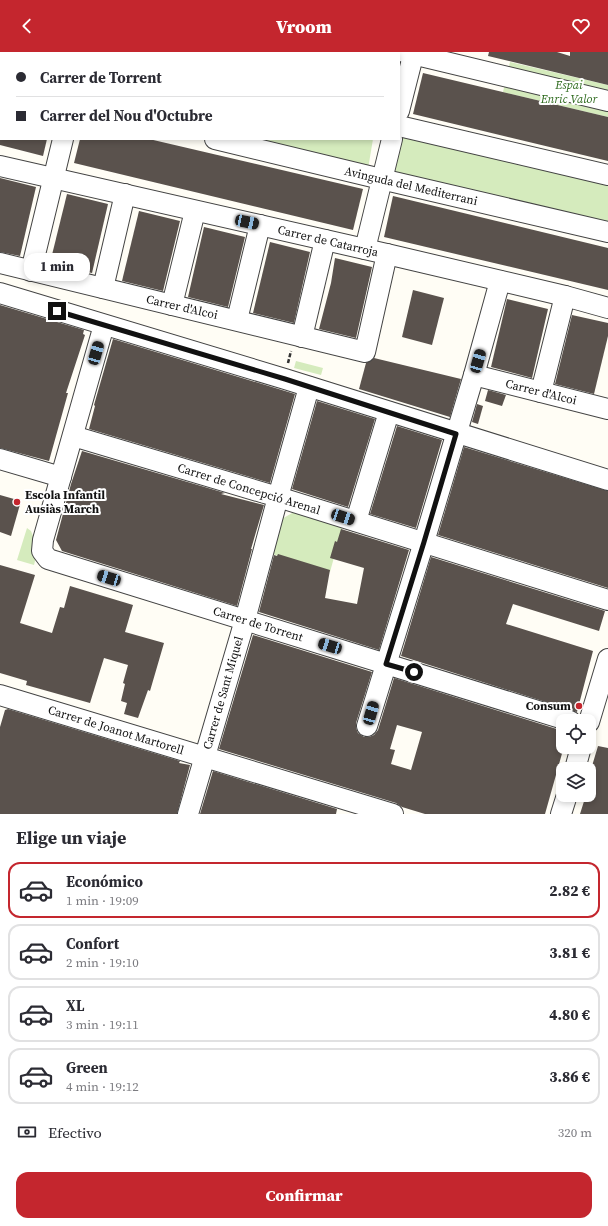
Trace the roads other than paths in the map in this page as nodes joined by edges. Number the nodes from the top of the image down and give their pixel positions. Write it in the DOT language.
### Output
graph roads {
  1 [pos="410,53"];
  2 [pos="608,101"];
  3 [pos="400,106"];
  4 [pos="400,126"];
  5 [pos="63,140"];
  6 [pos="219,140"];
  7 [pos="392,140"];
  8 [pos="0,166"];
  9 [pos="608,175"];
  10 [pos="53,178"];
  11 [pos="381,179"];
  12 [pos="125,194"];
  13 [pos="195,211"];
  14 [pos="260,225"];
  15 [pos="608,232"];
  16 [pos="325,240"];
  17 [pos="365,249"];
  18 [pos="387,254"];
  19 [pos="0,263"];
  20 [pos="31,271"];
  21 [pos="500,281"];
  22 [pos="104,288"];
  23 [pos="0,293"];
  24 [pos="565,296"];
  25 [pos="172,305"];
  26 [pos="608,308"];
  27 [pos="237,320"];
  28 [pos="104,325"];
  29 [pos="297,342"];
  30 [pos="474,375"];
  31 [pos="310,387"];
  32 [pos="541,392"];
  33 [pos="607,406"];
  34 [pos="389,412"];
  35 [pos="456,434"];
  36 [pos="73,436"];
  37 [pos="0,459"];
  38 [pos="61,477"];
  39 [pos="608,480"];
  40 [pos="278,497"];
  41 [pos="356,521"];
  42 [pos="424,542"];
  43 [pos="608,600"];
  44 [pos="245,620"];
  45 [pos="608,659"];
  46 [pos="386,664"];
  47 [pos="0,695"];
  48 [pos="591,714"];
  49 [pos="556,717"];
  50 [pos="368,726"];
  51 [pos="204,757"];
  52 [pos="565,802"];
  53 [pos="345,807"];
  54 [pos="188,814"];
  55 [pos="393,814"];
  56 [pos="561,814"];
  1 -- 2 [label="street"];
  1 -- 3 [label="street"];
  4 -- 9 [label="street"];
  5 -- 10 [label="street"];
  6 -- 11 [label="street, Avinguda del Mediterrani"];
  7 -- 11 [label="street"];
  8 -- 10 [label="street, Carrer de Catarroja"];
  10 -- 12 [label="street, Carrer de Catarroja"];
  10 -- 20 [label="street"];
  11 -- 15 [label="street, Avinguda del Mediterrani"];
  11 -- 17 [label="street"];
  12 -- 13 [label="street, Carrer de Catarroja"];
  12 -- 22 [label="street"];
  13 -- 14 [label="street, Carrer de Catarroja"];
  13 -- 25 [label="street"];
  14 -- 16 [label="street, Carrer de Catarroja"];
  14 -- 27 [label="street"];
  16 -- 17 [label="street, Carrer de Catarroja"];
  16 -- 29 [label="street"];
  17 -- 18 [label="street, Carrer de Catarroja"];
  18 -- 21 [label="street, Carrer de Catarroja"];
  18 -- 29 [label="street, Carrer d'Alcoi"];
  19 -- 20 [label="street, Carrer d'Alcoi"];
  20 -- 22 [label="street, Carrer d'Alcoi"];
  21 -- 24 [label="street, Carrer de Catarroja"];
  21 -- 30 [label="street"];
  22 -- 25 [label="street, Carrer d'Alcoi"];
  23 -- 28 [label="street"];
  24 -- 26 [label="street, Carrer de Catarroja"];
  24 -- 32 [label="street"];
  25 -- 27 [label="street, Carrer d'Alcoi"];
  27 -- 29 [label="street, Carrer d'Alcoi"];
  28 -- 31 [label="street"];
  28 -- 36 [label="street"];
  30 -- 32 [label="street, Carrer d'Alcoi"];
  30 -- 35 [label="street"];
  31 -- 34 [label="street"];
  31 -- 40 [label="street, Carrer de Sant Miquel"];
  32 -- 33 [label="street, Carrer d'Alcoi"];
  34 -- 35 [label="street"];
  34 -- 41 [label="street"];
  35 -- 39 [label="street"];
  35 -- 42 [label="street"];
  36 -- 38 [label="street"];
  36 -- 40 [label="street, Carrer de Concepció Arenal"];
  37 -- 38 [label="street"];
  38 -- 44 [label="street, Carrer de Torrent"];
  40 -- 41 [label="street, Carrer de Concepció Arenal"];
  40 -- 44 [label="street, Carrer de Sant Miquel"];
  41 -- 42 [label="street, Carrer de Concepció Arenal"];
  42 -- 43 [label="street, Carrer de Concepció Arenal"];
  42 -- 46 [label="street"];
  44 -- 46 [label="street, Carrer de Torrent"];
  44 -- 51 [label="street, Carrer de Sant Miquel"];
  45 -- 48 [label="street"];
  46 -- 49 [label="street, Carrer de Torrent"];
  46 -- 50 [label="street"];
  47 -- 51 [label="street, Carrer de Joanot Martorell"];
  51 -- 53 [label="street, Carrer de Joanot Martorell"];
  51 -- 54 [label="street, Carrer de Sant Miquel"];
  52 -- 56 [label="street"];
  53 -- 55 [label="street, Carrer de Joanot Martorell"];
}
